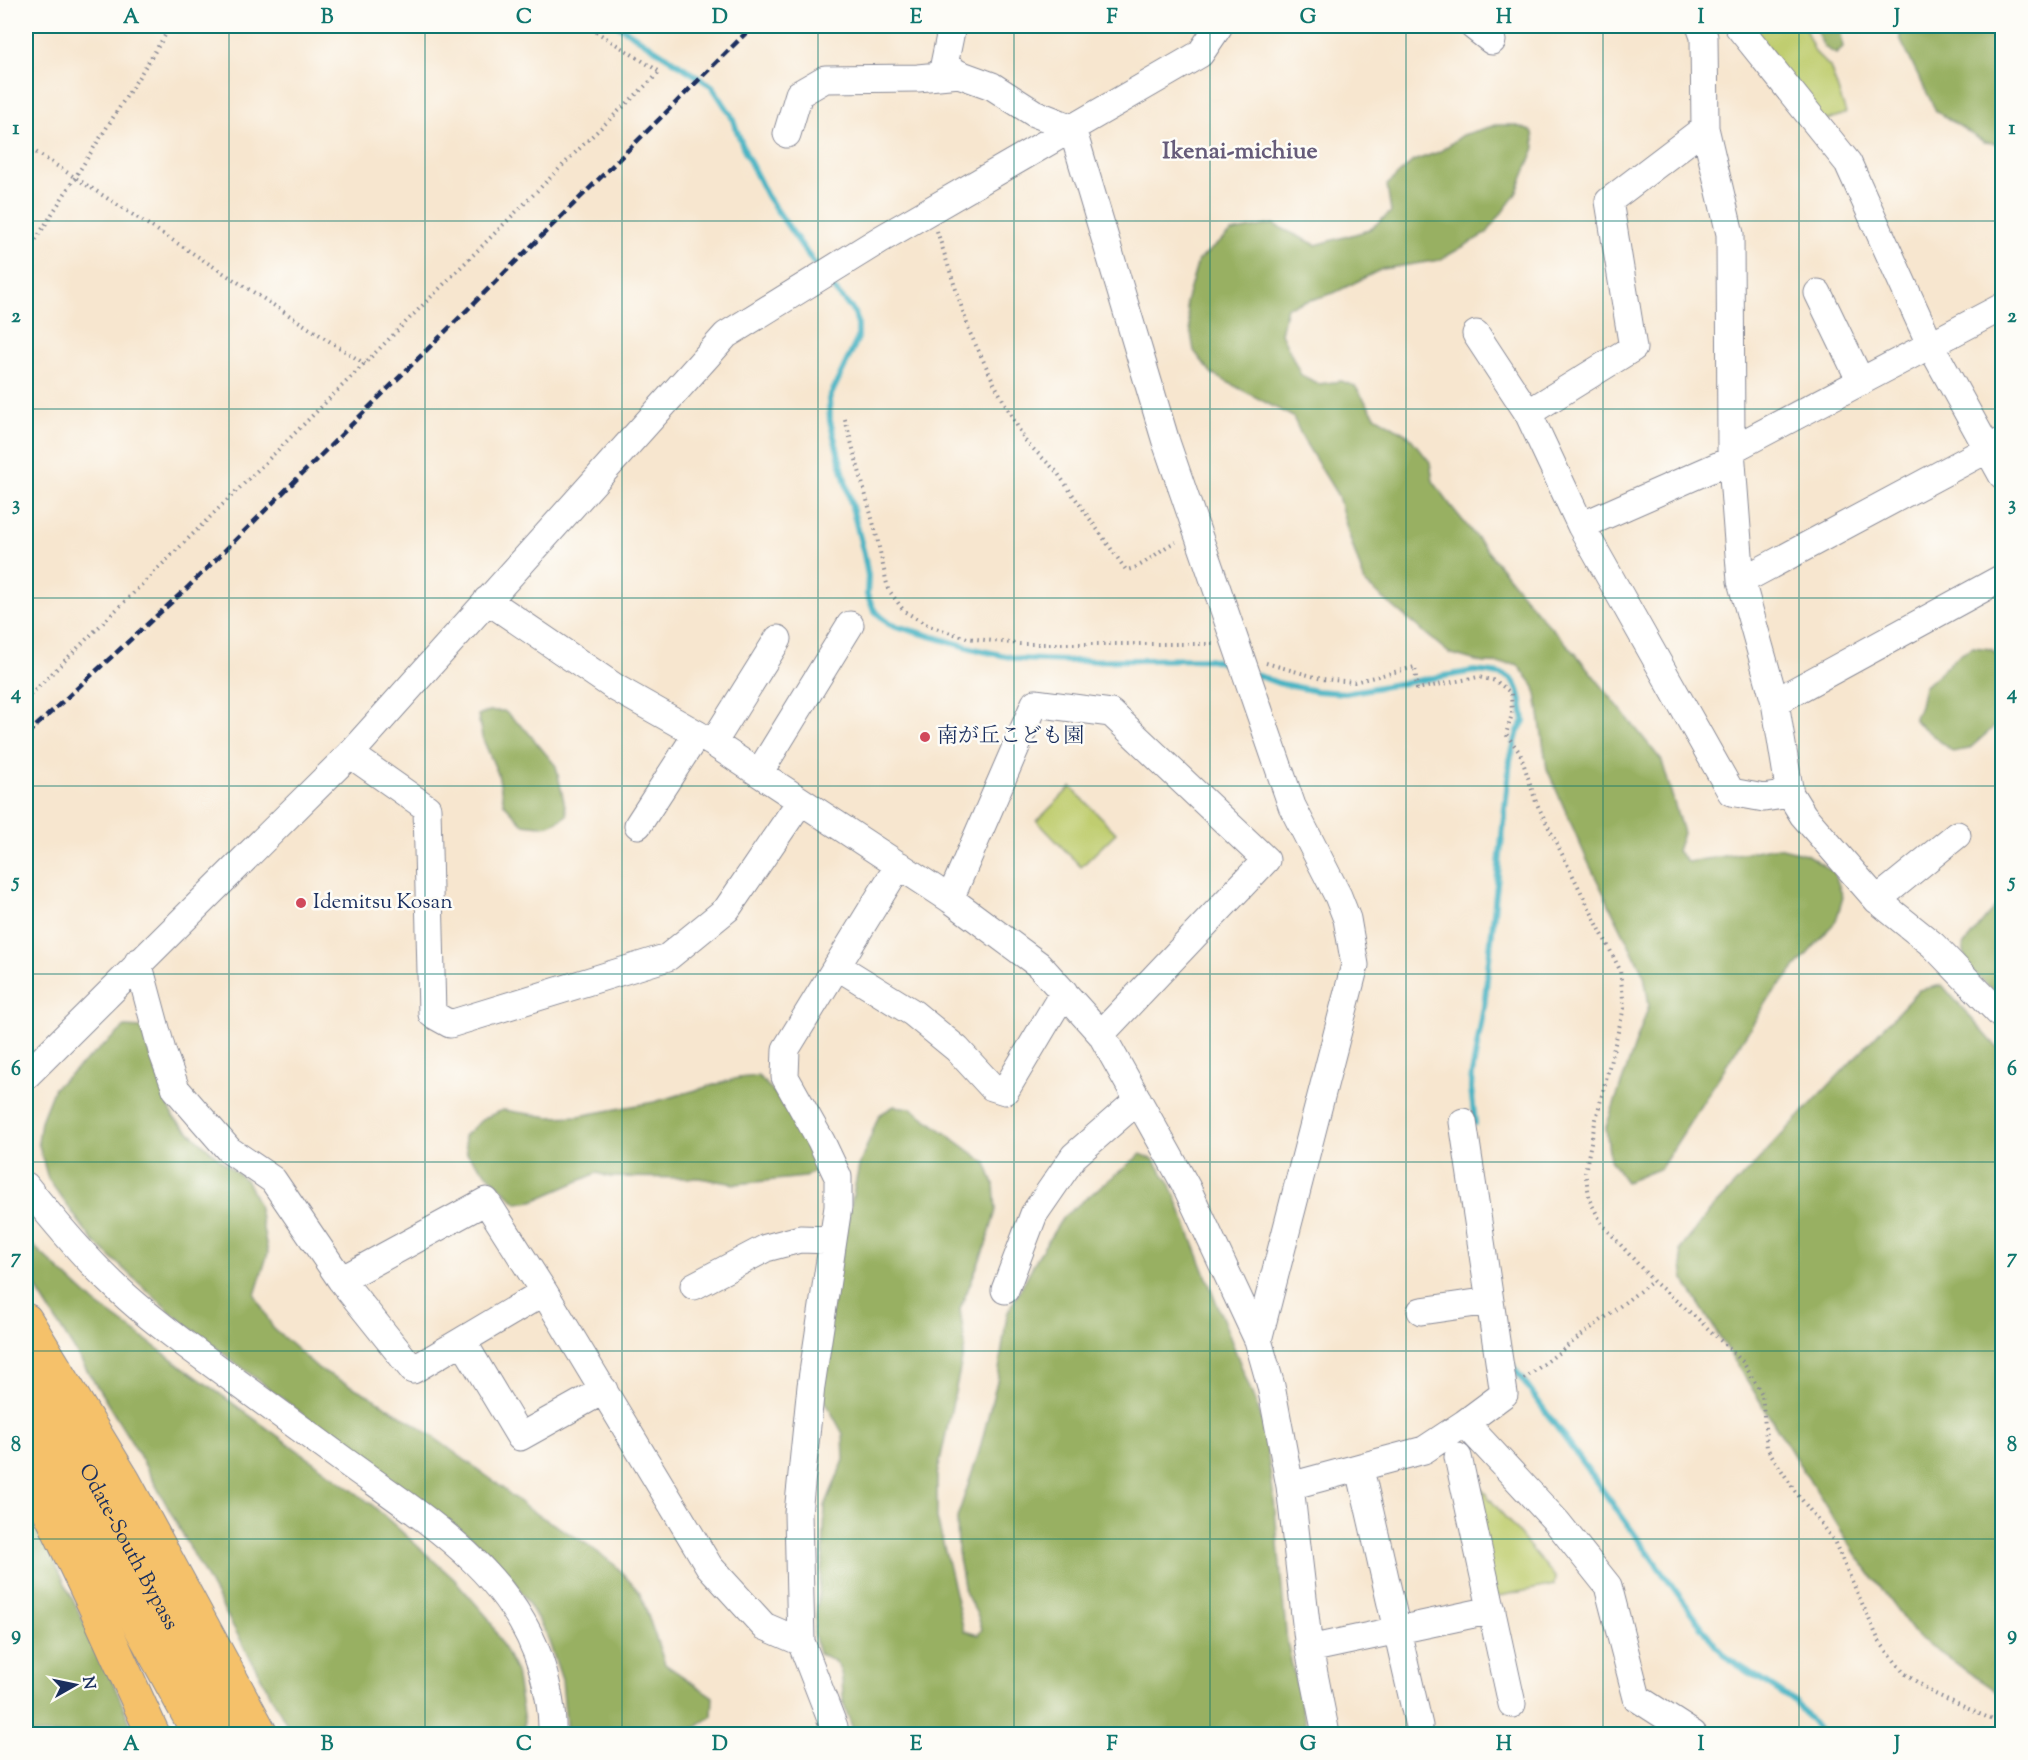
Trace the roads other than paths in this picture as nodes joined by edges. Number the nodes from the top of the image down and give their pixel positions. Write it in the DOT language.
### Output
graph roads {
  1 [pos="952,26"];
  2 [pos="1220,26"];
  3 [pos="1700,26"];
  4 [pos="1738,26"];
  5 [pos="960,74"];
  6 [pos="1072,128"];
  7 [pos="1705,128"];
  8 [pos="787,134"];
  9 [pos="1818,293"];
  10 [pos="2002,307"];
  11 [pos="1476,334"];
  12 [pos="1931,346"];
  13 [pos="1861,382"];
  14 [pos="1528,413"];
  15 [pos="1995,445"];
  16 [pos="1731,455"];
  17 [pos="2002,475"];
  18 [pos="1581,526"];
  19 [pos="2002,579"];
  20 [pos="1742,581"];
  21 [pos="488,600"];
  22 [pos="850,625"];
  23 [pos="778,639"];
  24 [pos="1775,702"];
  25 [pos="705,739"];
  26 [pos="350,754"];
  27 [pos="759,773"];
  28 [pos="1790,794"];
  29 [pos="800,802"];
  30 [pos="638,825"];
  31 [pos="1957,835"];
  32 [pos="899,865"];
  33 [pos="950,899"];
  34 [pos="1877,900"];
  35 [pos="138,962"];
  36 [pos="837,966"];
  37 [pos="1064,992"];
  38 [pos="2002,1016"];
  39 [pos="1101,1034"];
  40 [pos="26,1076"];
  41 [pos="1138,1100"];
  42 [pos="1463,1122"];
  43 [pos="26,1186"];
  44 [pos="833,1240"];
  45 [pos="341,1280"];
  46 [pos="694,1286"];
  47 [pos="1005,1290"];
  48 [pos="544,1292"];
  49 [pos="1490,1301"];
  50 [pos="1421,1311"];
  51 [pos="26,1320"];
  52 [pos="1258,1340"];
  53 [pos="463,1342"];
  54 [pos="26,1360"];
  55 [pos="604,1390"];
  56 [pos="1465,1423"];
  57 [pos="47,1431"];
  58 [pos="1458,1457"];
  59 [pos="1363,1482"];
  60 [pos="1290,1486"];
  61 [pos="126,1573"];
  62 [pos="1492,1610"];
  63 [pos="1397,1630"];
  64 [pos="801,1642"];
  65 [pos="1309,1649"];
  66 [pos="1512,1704"];
  67 [pos="1419,1726"];
  68 [pos="153,1734"];
  69 [pos="199,1734"];
  70 [pos="229,1734"];
  71 [pos="261,1734"];
  72 [pos="552,1734"];
  73 [pos="835,1734"];
  74 [pos="1326,1734"];
  75 [pos="1694,1734"];
  1 -- 5 [label="street"];
  2 -- 6 [label="street"];
  3 -- 7 [label="street"];
  4 -- 12 [label="street"];
  5 -- 6 [label="street"];
  5 -- 8 [label="street"];
  6 -- 21 [label="street"];
  6 -- 52 [label="street"];
  7 -- 14 [label="street"];
  7 -- 16 [label="street"];
  9 -- 13 [label="street"];
  10 -- 12 [label="street"];
  11 -- 14 [label="street"];
  12 -- 13 [label="street"];
  12 -- 15 [label="street"];
  13 -- 16 [label="street"];
  14 -- 18 [label="street"];
  15 -- 17 [label="street"];
  15 -- 20 [label="street"];
  16 -- 18 [label="street"];
  16 -- 20 [label="street"];
  18 -- 28 [label="street"];
  19 -- 24 [label="street"];
  20 -- 24 [label="street"];
  21 -- 25 [label="street"];
  21 -- 26 [label="street"];
  22 -- 27 [label="street"];
  23 -- 25 [label="street"];
  24 -- 28 [label="street"];
  25 -- 27 [label="street"];
  25 -- 30 [label="street"];
  26 -- 29 [label="street"];
  26 -- 35 [label="street"];
  27 -- 29 [label="street"];
  28 -- 34 [label="street"];
  29 -- 32 [label="street"];
  31 -- 34 [label="street"];
  32 -- 33 [label="street"];
  32 -- 36 [label="street"];
  33 -- 37 [label="street"];
  33 -- 39 [label="street"];
  34 -- 38 [label="street"];
  35 -- 40 [label="street"];
  35 -- 45 [label="street"];
  36 -- 37 [label="street"];
  36 -- 44 [label="street"];
  37 -- 39 [label="street"];
  39 -- 41 [label="street"];
  41 -- 47 [label="street"];
  41 -- 52 [label="street"];
  42 -- 49 [label="street"];
  43 -- 72 [label="street"];
  44 -- 46 [label="street"];
  44 -- 64 [label="street"];
  45 -- 48 [label="street"];
  45 -- 53 [label="street"];
  48 -- 53 [label="street"];
  48 -- 55 [label="street"];
  49 -- 50 [label="street"];
  49 -- 56 [label="street"];
  51 -- 57 [label="highway"];
  52 -- 60 [label="street"];
  53 -- 55 [label="street"];
  54 -- 57 [label="highway, Odate-South Bypass"];
  55 -- 64 [label="street"];
  56 -- 60 [label="street"];
  56 -- 75 [label="street"];
  57 -- 61 [label="highway, Odate-South Bypass"];
  57 -- 68 [label="highway"];
  57 -- 71 [label="highway"];
  58 -- 62 [label="street"];
  59 -- 63 [label="street"];
  60 -- 65 [label="street"];
  61 -- 69 [label="highway, Odate-South Bypass"];
  61 -- 70 [label="highway, Odate-South Bypass"];
  62 -- 63 [label="street"];
  62 -- 66 [label="street"];
  63 -- 65 [label="street"];
  63 -- 67 [label="street"];
  64 -- 73 [label="street"];
  65 -- 74 [label="street"];
}
